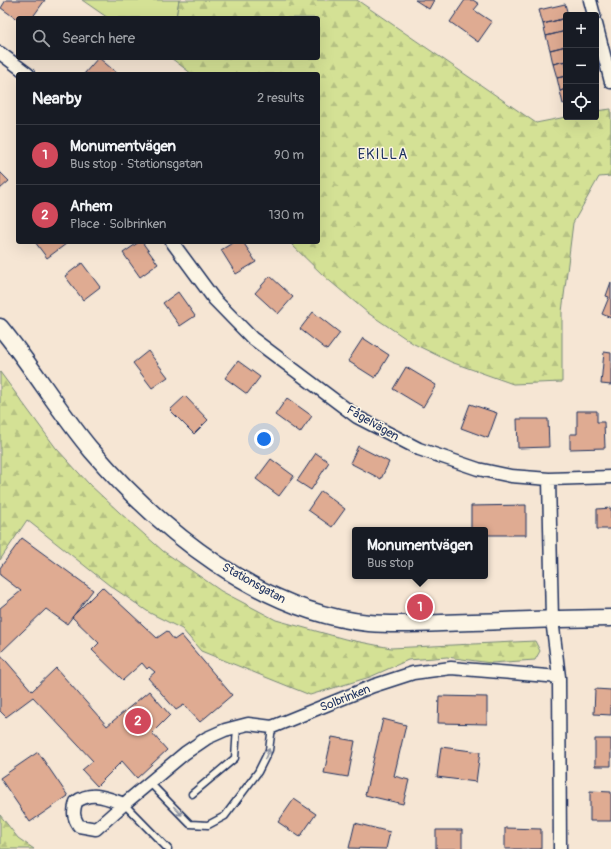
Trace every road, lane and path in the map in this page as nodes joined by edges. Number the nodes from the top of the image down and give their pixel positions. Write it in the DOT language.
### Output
graph roads {
  1 [pos="590,0"];
  2 [pos="593,12"];
  3 [pos="599,36"];
  4 [pos="0,53"];
  5 [pos="25,72"];
  6 [pos="611,82"];
  7 [pos="173,244"];
  8 [pos="0,327"];
  9 [pos="611,477"];
  10 [pos="549,479"];
  11 [pos="552,618"];
  12 [pos="611,618"];
  13 [pos="560,676"];
  14 [pos="238,727"];
  15 [pos="272,727"];
  16 [pos="150,783"];
  17 [pos="192,794"];
  18 [pos="124,804"];
  19 [pos="168,849"];
  20 [pos="560,849"];
  1 -- 2 [label="street"];
  3 -- 6 [label="street"];
  4 -- 5 [label="street"];
  7 -- 10 [label="street, Fågelvägen"];
  8 -- 11 [label="street, Stationsgatan"];
  9 -- 10 [label="street, Fågelvägen"];
  10 -- 11 [label="street"];
  11 -- 12 [label="street, Stationsgatan"];
  11 -- 13 [label="street"];
  13 -- 15 [label="street, Solbrinken"];
  13 -- 20 [label="street"];
  14 -- 15 [label="street, Solbrinken"];
  14 -- 16 [label="street, Solbrinken"];
  14 -- 17 [label="lane"];
  16 -- 15 [label="lane, one-way"];
  16 -- 18 [label="street, Solbrinken"];
  18 -- 19 [label="lane"];
}
